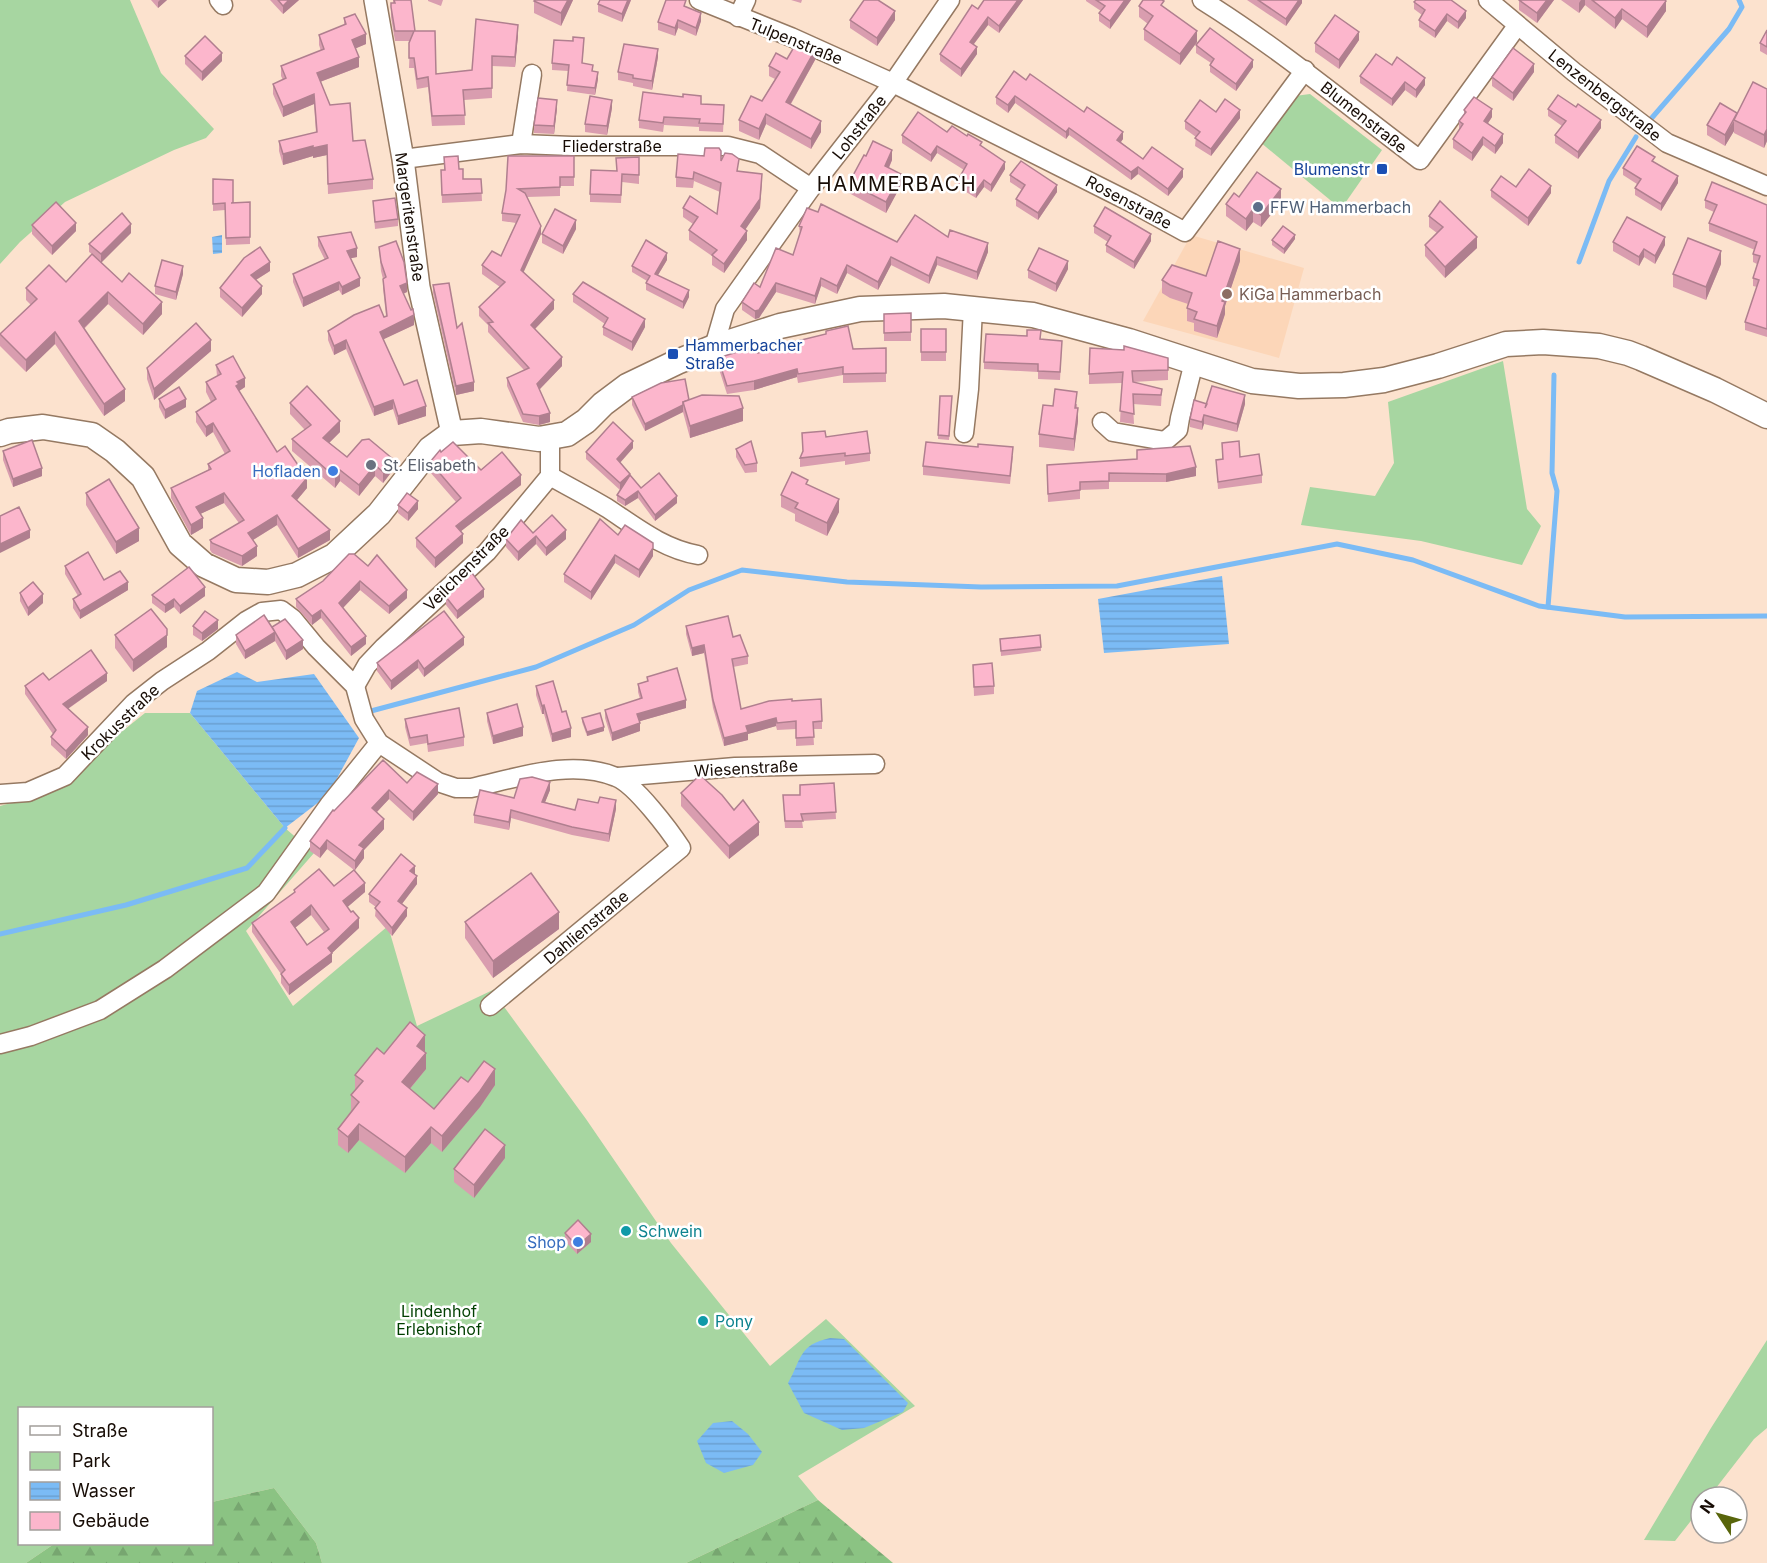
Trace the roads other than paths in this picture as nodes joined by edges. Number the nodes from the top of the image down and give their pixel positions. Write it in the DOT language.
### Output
graph roads {
  1 [pos="375,0"];
  2 [pos="699,0"];
  3 [pos="746,0"];
  4 [pos="950,0"];
  5 [pos="1202,0"];
  6 [pos="1488,0"];
  7 [pos="738,17"];
  8 [pos="1517,26"];
  9 [pos="1305,70"];
  10 [pos="532,74"];
  11 [pos="893,83"];
  12 [pos="521,144"];
  13 [pos="403,159"];
  14 [pos="1767,186"];
  15 [pos="811,188"];
  16 [pos="973,308"];
  17 [pos="714,347"];
  18 [pos="1194,362"];
  19 [pos="1767,417"];
  20 [pos="1102,422"];
  21 [pos="452,433"];
  22 [pos="964,433"];
  23 [pos="0,434"];
  24 [pos="550,438"];
  25 [pos="550,476"];
  26 [pos="698,555"];
  27 [pos="355,686"];
  28 [pos="379,743"];
  29 [pos="875,764"];
  30 [pos="618,777"];
  31 [pos="0,794"];
  32 [pos="490,1006"];
  33 [pos="0,1044"];
  1 -- 13 [label="street, Margeritenstraße"];
  2 -- 7 [label="street, Tulpenstraße"];
  3 -- 7 [label="street"];
  4 -- 11 [label="street, Lohstraße"];
  5 -- 9 [label="street, Blumenstraße"];
  6 -- 8 [label="street, Lenzenbergstraße"];
  7 -- 11 [label="street, Tulpenstraße"];
  8 -- 9 [label="street, Blumenstraße"];
  8 -- 14 [label="street, Lenzenbergstraße"];
  9 -- 11 [label="street, Rosenstraße"];
  10 -- 12 [label="street"];
  11 -- 15 [label="street, Lohstraße"];
  12 -- 13 [label="street, Fliederstraße"];
  12 -- 15 [label="street, Fliederstraße"];
  13 -- 21 [label="street, Margeritenstraße"];
  15 -- 17 [label="street, Lohstraße"];
  16 -- 17 [label="main road"];
  16 -- 18 [label="main road"];
  16 -- 22 [label="street"];
  17 -- 24 [label="main road"];
  18 -- 19 [label="main road"];
  18 -- 20 [label="street"];
  21 -- 23 [label="main road"];
  21 -- 24 [label="main road"];
  24 -- 25 [label="street"];
  25 -- 26 [label="street"];
  25 -- 27 [label="street, Veilchenstraße"];
  27 -- 28 [label="street"];
  27 -- 31 [label="street, Krokusstraße"];
  28 -- 30 [label="street, Wiesenstraße"];
  28 -- 33 [label="street"];
  29 -- 30 [label="street, Wiesenstraße"];
  30 -- 32 [label="street, Dahlienstraße"];
}
